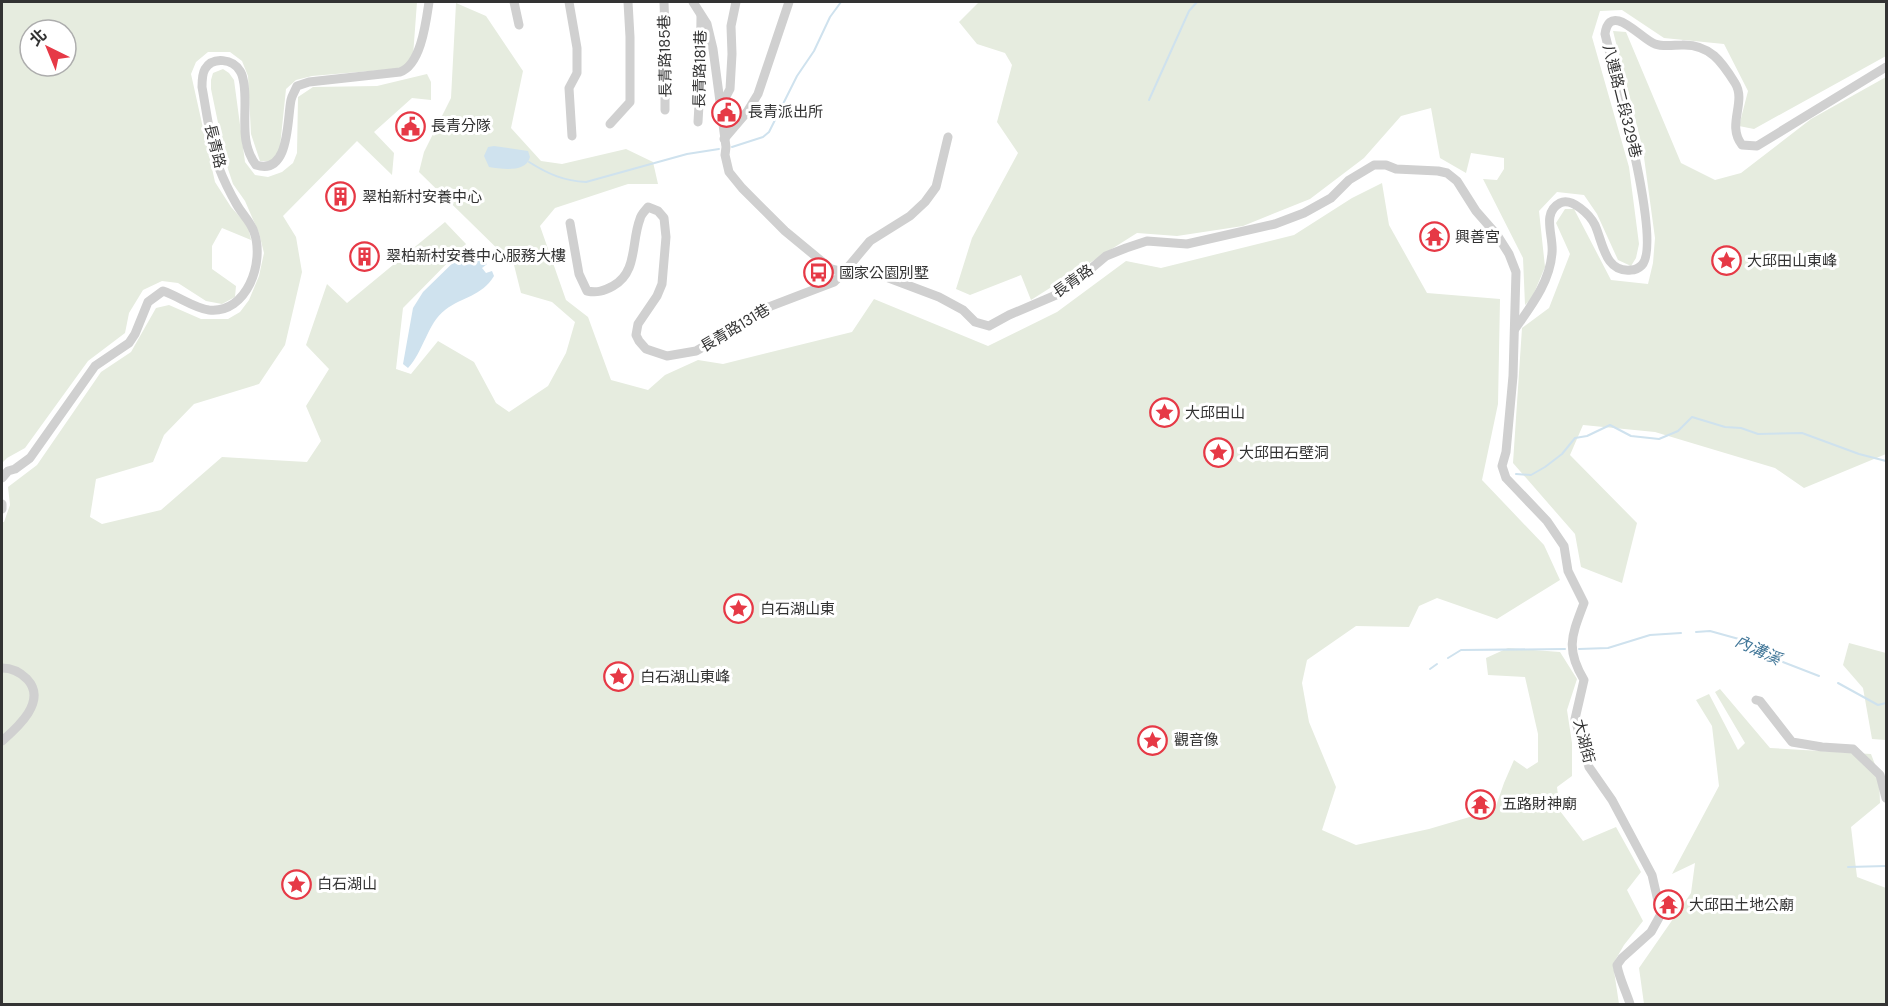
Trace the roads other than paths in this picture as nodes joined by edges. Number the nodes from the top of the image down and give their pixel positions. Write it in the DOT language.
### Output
graph roads {
  1 [pos="429,2"];
  2 [pos="514,2"];
  3 [pos="569,2"];
  4 [pos="628,2"];
  5 [pos="664,2"];
  6 [pos="693,2"];
  7 [pos="736,2"];
  8 [pos="789,2"];
  9 [pos="701,15"];
  10 [pos="519,25"];
  11 [pos="1887,66"];
  12 [pos="721,105"];
  13 [pos="665,110"];
  14 [pos="698,122"];
  15 [pos="610,124"];
  16 [pos="572,136"];
  17 [pos="948,137"];
  18 [pos="724,139"];
  19 [pos="570,223"];
  20 [pos="844,272"];
  21 [pos="1514,330"];
  22 [pos="2,478"];
  23 [pos="2,504"];
  24 [pos="2,509"];
  25 [pos="2,668"];
  26 [pos="1756,700"];
  27 [pos="2,741"];
  28 [pos="1887,798"];
  29 [pos="1630,1005"];
  1 -- 22 [label="street, 長青路"];
  2 -- 10 [label="street"];
  3 -- 16 [label="street"];
  4 -- 15 [label="street"];
  5 -- 13 [label="street, 長青路185巷"];
  6 -- 9 [label="street, 長青路"];
  7 -- 12 [label="street"];
  8 -- 18 [label="street"];
  9 -- 12 [label="street, 長青路"];
  9 -- 14 [label="street, 長青路181巷"];
  11 -- 21 [label="street, 八連路二段329巷"];
  12 -- 18 [label="street, 長青路"];
  17 -- 20 [label="street, 長青路131巷"];
  18 -- 20 [label="street, 長青路"];
  19 -- 20 [label="street, 長青路131巷"];
  20 -- 21 [label="street, 長青路"];
  21 -- 29 [label="street, 大湖街"];
  23 -- 24 [label="street"];
  25 -- 27 [label="street"];
  26 -- 28 [label="street"];
}
